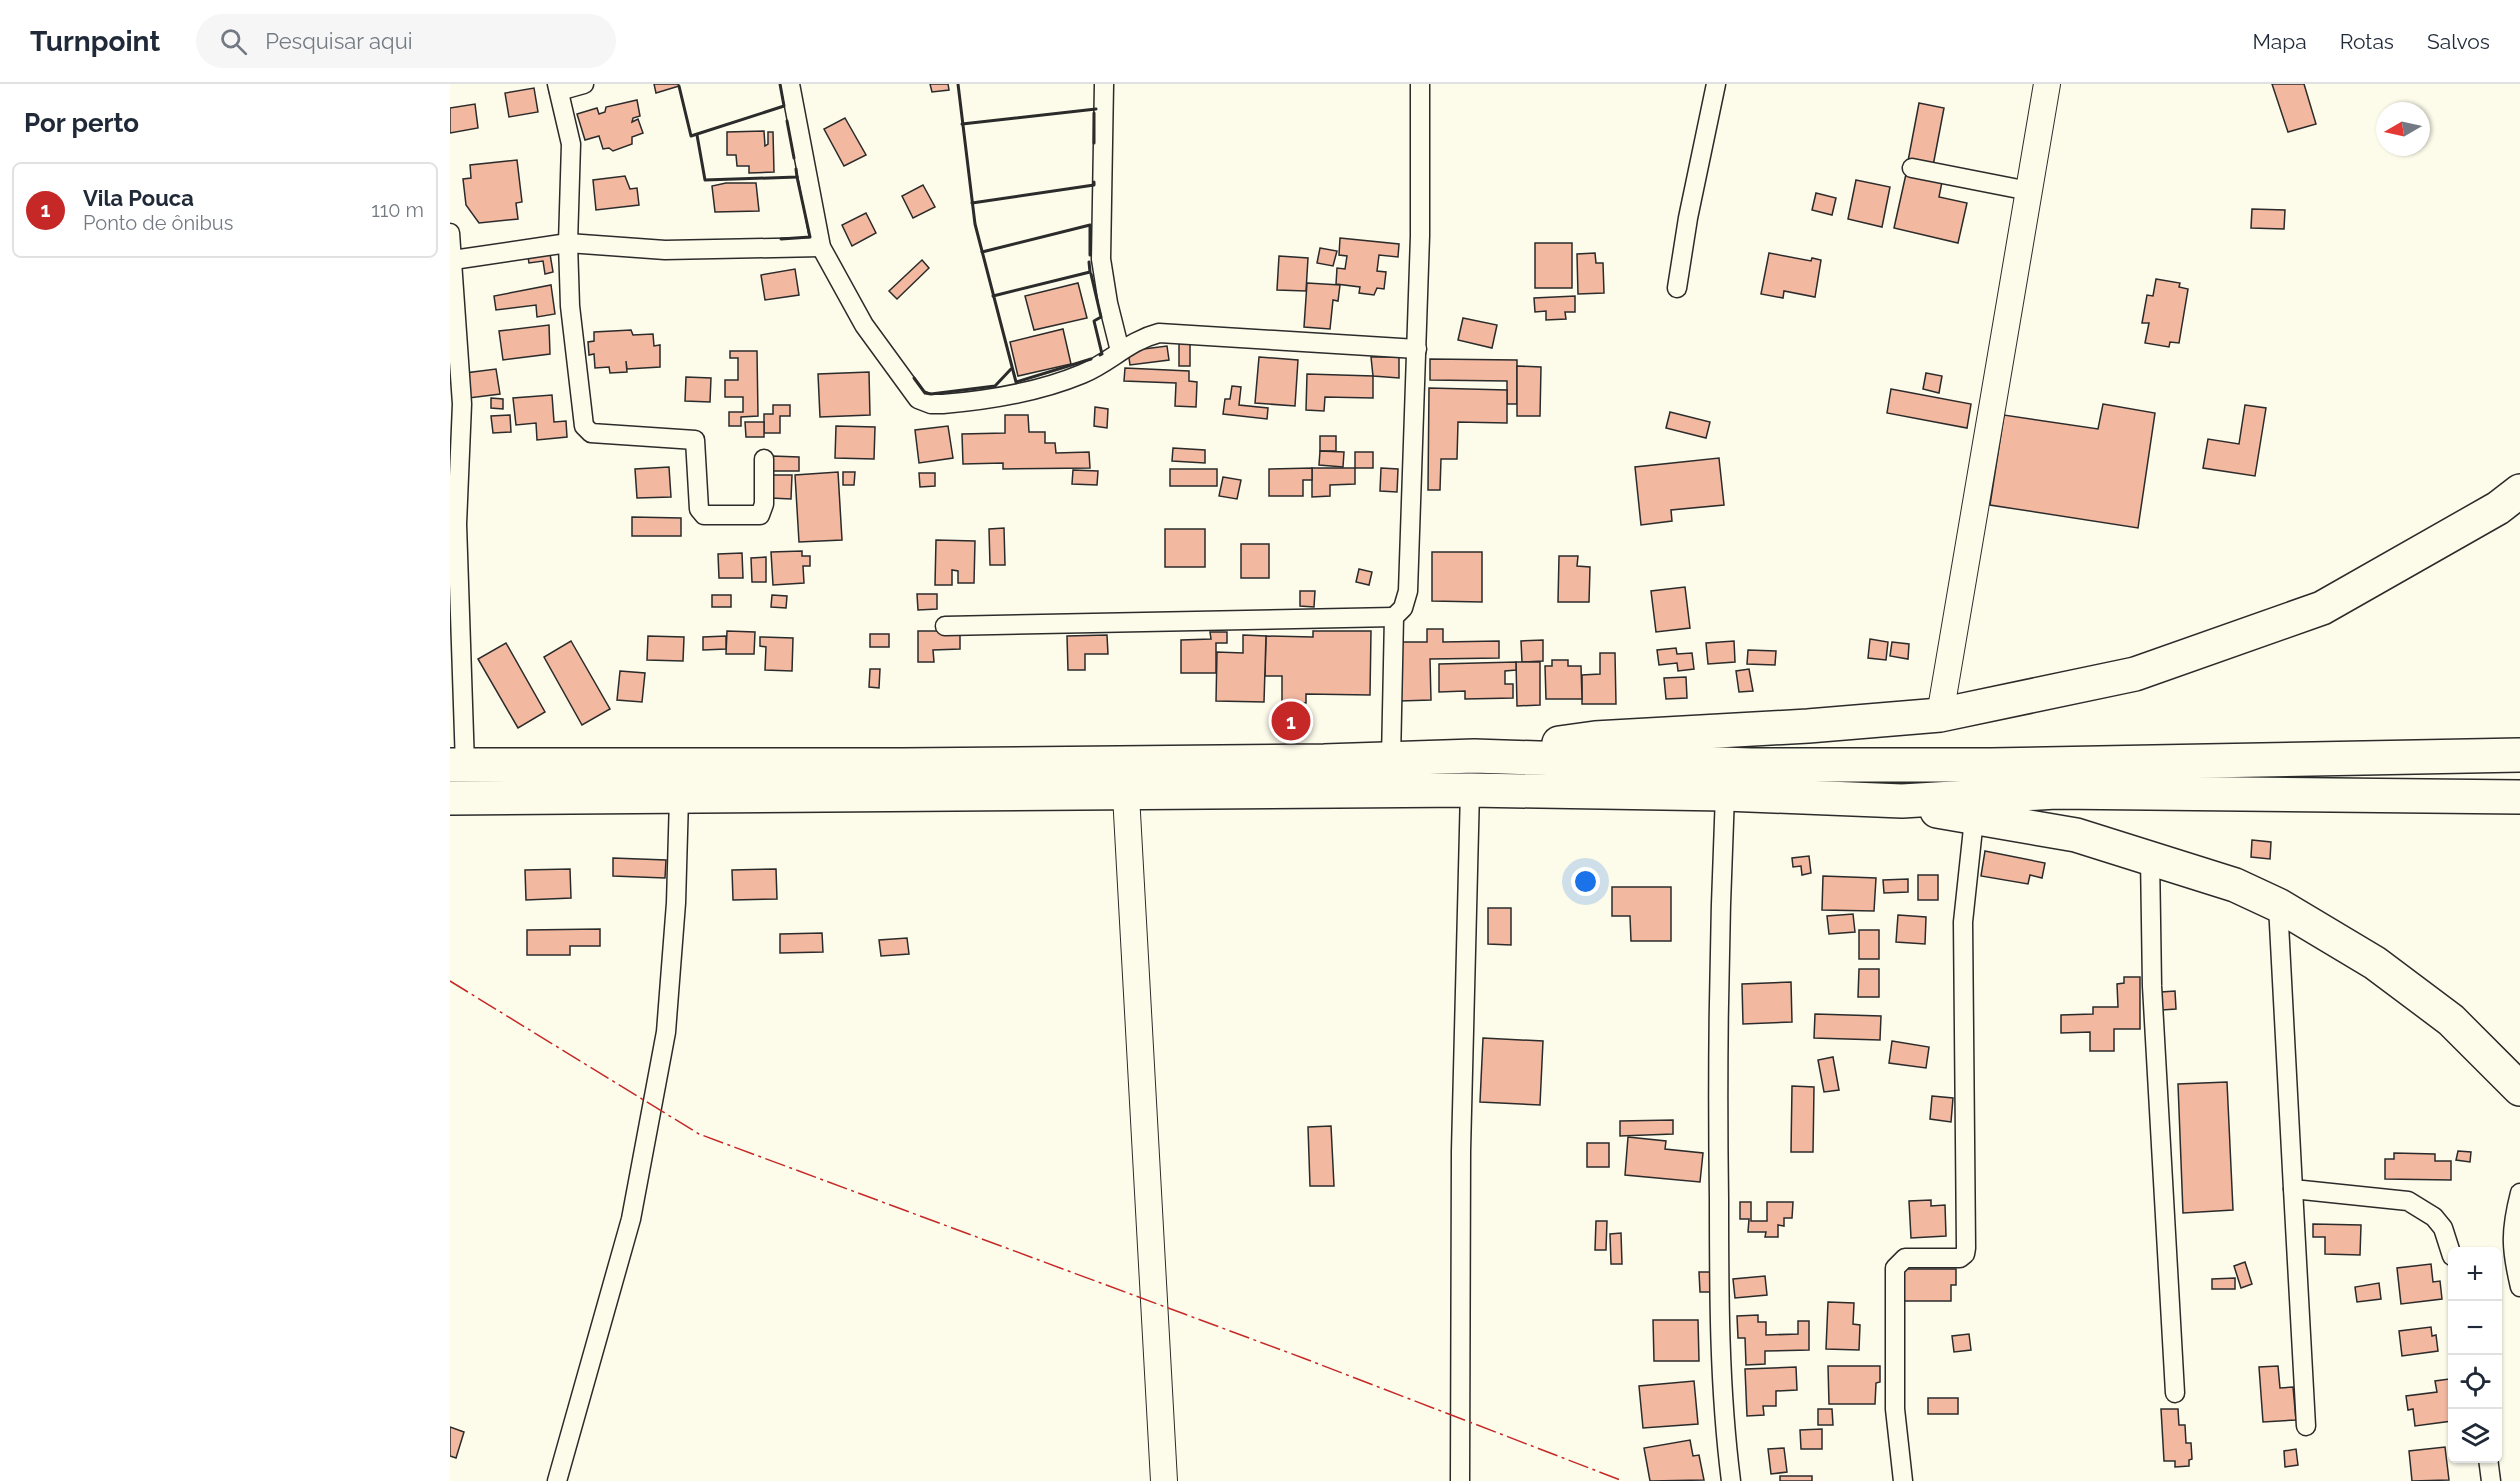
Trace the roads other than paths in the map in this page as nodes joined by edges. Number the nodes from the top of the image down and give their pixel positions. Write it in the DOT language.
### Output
graph roads {
  1 [pos="584,84"];
  2 [pos="790,84"];
  3 [pos="1104,84"];
  4 [pos="1420,84"];
  5 [pos="1716,84"];
  6 [pos="2046,84"];
  7 [pos="558,88"];
  8 [pos="1912,168"];
  9 [pos="2029,191"];
  10 [pos="450,233"];
  11 [pos="568,243"];
  12 [pos="821,247"];
  13 [pos="453,260"];
  14 [pos="1677,288"];
  15 [pos="1417,350"];
  16 [pos="1120,351"];
  17 [pos="764,459"];
  18 [pos="2520,491"];
  19 [pos="1394,617"];
  20 [pos="945,626"];
  21 [pos="1940,715"];
  22 [pos="2520,755"];
  23 [pos="1474,756"];
  24 [pos="1391,759"];
  25 [pos="458,765"];
  26 [pos="1470,790"];
  27 [pos="1725,794"];
  28 [pos="1126,795"];
  29 [pos="2520,797"];
  30 [pos="450,798"];
  31 [pos="680,798"];
  32 [pos="1902,801"];
  33 [pos="1974,819"];
  34 [pos="2150,857"];
  35 [pos="2278,905"];
  36 [pos="2520,1089"];
  37 [pos="2293,1189"];
  38 [pos="2520,1193"];
  39 [pos="2449,1247"];
  40 [pos="2520,1287"];
  41 [pos="2175,1393"];
  42 [pos="2306,1426"];
  43 [pos="2489,1463"];
  44 [pos="557,1481"];
  45 [pos="1164,1481"];
  46 [pos="1460,1481"];
  47 [pos="1731,1481"];
  48 [pos="1903,1481"];
  49 [pos="2491,1481"];
  1 -- 7 [label="street"];
  2 -- 12 [label="street"];
  3 -- 16 [label="street"];
  4 -- 15 [label="street"];
  5 -- 14 [label="street"];
  6 -- 9 [label="street"];
  7 -- 11 [label="street"];
  8 -- 9 [label="street"];
  9 -- 21 [label="street"];
  10 -- 13 [label="street"];
  11 -- 12 [label="street"];
  11 -- 13 [label="street"];
  11 -- 17 [label="street"];
  12 -- 16 [label="street"];
  13 -- 25 [label="street"];
  15 -- 16 [label="street"];
  15 -- 19 [label="street"];
  18 -- 21 [label="highway"];
  19 -- 20 [label="street"];
  19 -- 24 [label="street"];
  21 -- 23 [label="highway"];
  22 -- 23 [label="highway"];
  23 -- 24 [label="highway"];
  24 -- 25 [label="highway"];
  26 -- 27 [label="highway"];
  26 -- 28 [label="highway"];
  26 -- 46 [label="street"];
  27 -- 32 [label="highway"];
  27 -- 47 [label="street"];
  28 -- 31 [label="highway"];
  28 -- 45 [label="street"];
  29 -- 32 [label="highway"];
  30 -- 31 [label="highway"];
  31 -- 44 [label="street"];
  32 -- 33 [label="highway"];
  33 -- 34 [label="highway"];
  33 -- 48 [label="street"];
  34 -- 35 [label="highway"];
  34 -- 41 [label="street"];
  35 -- 36 [label="highway"];
  35 -- 37 [label="street"];
  37 -- 39 [label="street"];
  37 -- 42 [label="street"];
  38 -- 40 [label="street"];
  43 -- 49 [label="street"];
}
